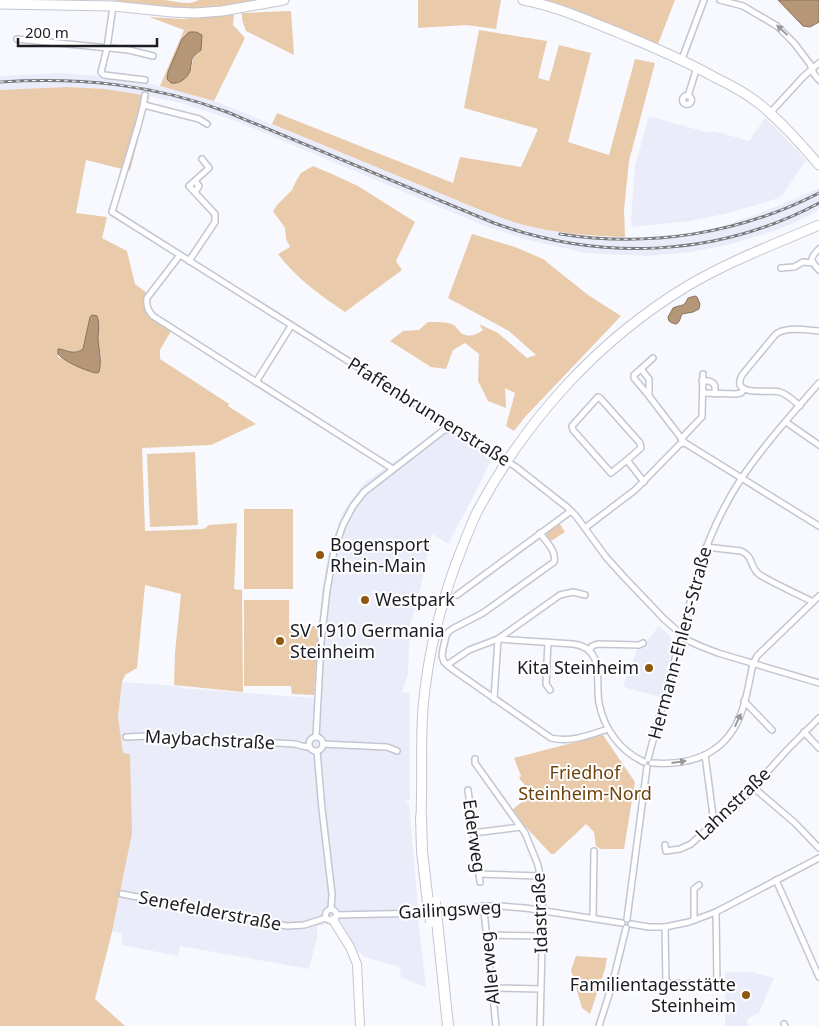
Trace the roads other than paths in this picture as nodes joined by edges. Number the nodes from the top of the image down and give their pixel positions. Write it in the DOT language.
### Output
graph roads {
  1 [pos="284,0"];
  2 [pos="523,0"];
  3 [pos="704,0"];
  4 [pos="720,0"];
  5 [pos="0,4"];
  6 [pos="111,5"];
  7 [pos="17,39"];
  8 [pos="107,48"];
  9 [pos="153,56"];
  10 [pos="682,60"];
  11 [pos="815,65"];
  12 [pos="697,67"];
  13 [pos="145,80"];
  14 [pos="819,80"];
  15 [pos="145,95"];
  16 [pos="688,96"];
  17 [pos="144,104"];
  18 [pos="770,113"];
  19 [pos="207,124"];
  20 [pos="202,159"];
  21 [pos="819,165"];
  22 [pos="819,225"];
  23 [pos="819,248"];
  24 [pos="180,255"];
  25 [pos="189,261"];
  26 [pos="813,263"];
  27 [pos="781,268"];
  28 [pos="819,270"];
  29 [pos="291,326"];
  30 [pos="819,331"];
  31 [pos="653,358"];
  32 [pos="641,369"];
  33 [pos="702,374"];
  34 [pos="702,381"];
  35 [pos="256,382"];
  36 [pos="819,383"];
  37 [pos="744,390"];
  38 [pos="703,393"];
  39 [pos="715,394"];
  40 [pos="649,396"];
  41 [pos="800,406"];
  42 [pos="786,422"];
  43 [pos="451,429"];
  44 [pos="683,441"];
  45 [pos="819,445"];
  46 [pos="627,460"];
  47 [pos="507,461"];
  48 [pos="393,469"];
  49 [pos="742,478"];
  50 [pos="644,482"];
  51 [pos="571,511"];
  52 [pos="819,526"];
  53 [pos="585,528"];
  54 [pos="540,533"];
  55 [pos="706,547"];
  56 [pos="457,595"];
  57 [pos="585,595"];
  58 [pos="819,596"];
  59 [pos="813,602"];
  60 [pos="682,635"];
  61 [pos="498,639"];
  62 [pos="548,642"];
  63 [pos="643,643"];
  64 [pos="589,651"];
  65 [pos="753,664"];
  66 [pos="447,665"];
  67 [pos="819,683"];
  68 [pos="550,690"];
  69 [pos="494,699"];
  70 [pos="744,701"];
  71 [pos="819,718"];
  72 [pos="608,729"];
  73 [pos="772,730"];
  74 [pos="804,732"];
  75 [pos="126,737"];
  76 [pos="316,737"];
  77 [pos="309,744"];
  78 [pos="323,744"];
  79 [pos="819,748"];
  80 [pos="317,751"];
  81 [pos="397,751"];
  82 [pos="706,755"];
  83 [pos="476,758"];
  84 [pos="648,763"];
  85 [pos="754,788"];
  86 [pos="468,790"];
  87 [pos="423,817"];
  88 [pos="714,823"];
  89 [pos="521,827"];
  90 [pos="473,833"];
  91 [pos="665,845"];
  92 [pos="819,848"];
  93 [pos="594,851"];
  94 [pos="819,858"];
  95 [pos="479,874"];
  96 [pos="540,876"];
  97 [pos="776,880"];
  98 [pos="480,882"];
  99 [pos="699,885"];
  100 [pos="122,894"];
  101 [pos="331,909"];
  102 [pos="484,910"];
  103 [pos="542,911"];
  104 [pos="716,912"];
  105 [pos="332,918"];
  106 [pos="593,918"];
  107 [pos="694,920"];
  108 [pos="434,922"];
  109 [pos="629,922"];
  110 [pos="622,923"];
  111 [pos="665,927"];
  112 [pos="626,928"];
  113 [pos="487,935"];
  114 [pos="542,936"];
  115 [pos="819,977"];
  116 [pos="492,988"];
  117 [pos="541,989"];
  118 [pos="360,1026"];
  119 [pos="442,1026"];
  120 [pos="448,1026"];
  121 [pos="496,1026"];
  122 [pos="540,1026"];
  123 [pos="599,1026"];
  1 -- 6 [label="main road"];
  2 -- 10 [label="main road"];
  3 -- 10 [label="street"];
  11 -- 4 [label="street, one-way"];
  5 -- 6 [label="main road"];
  6 -- 8 [label="street"];
  7 -- 8 [label="street"];
  8 -- 9 [label="street"];
  8 -- 13 [label="street"];
  10 -- 12 [label="main road"];
  11 -- 14 [label="street"];
  11 -- 18 [label="street"];
  12 -- 16 [label="street"];
  12 -- 18 [label="main road"];
  15 -- 17 [label="street, Pfaffenbrunnenstraße"];
  17 -- 19 [label="street"];
  17 -- 24 [label="street, Pfaffenbrunnenstraße"];
  18 -- 21 [label="main road"];
  20 -- 25 [label="street"];
  22 -- 47 [label="main road"];
  23 -- 26 [label="street"];
  24 -- 25 [label="street, Pfaffenbrunnenstraße"];
  24 -- 35 [label="street"];
  25 -- 29 [label="street, Pfaffenbrunnenstraße"];
  26 -- 27 [label="street"];
  26 -- 28 [label="street"];
  29 -- 35 [label="street"];
  29 -- 43 [label="street, Pfaffenbrunnenstraße"];
  30 -- 37 [label="street"];
  31 -- 32 [label="street"];
  32 -- 40 [label="street"];
  32 -- 40 [label="street"];
  33 -- 34 [label="street"];
  34 -- 38 [label="street"];
  34 -- 39 [label="street"];
  35 -- 48 [label="street"];
  36 -- 41 [label="street, Hermann-Ehlers-Straße"];
  37 -- 39 [label="street"];
  37 -- 41 [label="street"];
  38 -- 39 [label="street"];
  38 -- 44 [label="street"];
  40 -- 44 [label="street"];
  41 -- 42 [label="street, Hermann-Ehlers-Straße"];
  42 -- 45 [label="street"];
  42 -- 49 [label="street, Hermann-Ehlers-Straße"];
  43 -- 47 [label="street, Pfaffenbrunnenstraße"];
  43 -- 48 [label="street"];
  44 -- 49 [label="street"];
  44 -- 50 [label="street"];
  46 -- 46 [label="street"];
  46 -- 50 [label="street"];
  47 -- 51 [label="street, Pfaffenbrunnenstraße"];
  47 -- 87 [label="main road"];
  48 -- 76 [label="street"];
  49 -- 52 [label="street"];
  49 -- 55 [label="street, Hermann-Ehlers-Straße"];
  50 -- 53 [label="street"];
  51 -- 53 [label="street, Pfaffenbrunnenstraße"];
  51 -- 54 [label="street"];
  53 -- 60 [label="street, Pfaffenbrunnenstraße"];
  54 -- 56 [label="street"];
  54 -- 66 [label="street"];
  55 -- 59 [label="street"];
  55 -- 60 [label="street, Hermann-Ehlers-Straße"];
  57 -- 61 [label="street"];
  58 -- 59 [label="street"];
  59 -- 65 [label="street"];
  60 -- 65 [label="street, Pfaffenbrunnenstraße"];
  60 -- 84 [label="street, Hermann-Ehlers-Straße"];
  61 -- 62 [label="street"];
  61 -- 66 [label="street"];
  61 -- 69 [label="street"];
  62 -- 64 [label="street"];
  62 -- 68 [label="street"];
  63 -- 64 [label="street"];
  64 -- 72 [label="street"];
  65 -- 67 [label="street, Pfaffenbrunnenstraße"];
  65 -- 70 [label="street"];
  66 -- 69 [label="street"];
  69 -- 72 [label="street"];
  70 -- 73 [label="street"];
  82 -- 70 [label="street, one-way"];
  71 -- 74 [label="street, Lahnstraße"];
  72 -- 84 [label="street"];
  74 -- 79 [label="street"];
  74 -- 85 [label="street, Lahnstraße"];
  75 -- 77 [label="street, Maybachstraße"];
  76 -- 77 [label="street"];
  76 -- 78 [label="street"];
  77 -- 80 [label="street"];
  78 -- 80 [label="street"];
  78 -- 81 [label="street"];
  80 -- 101 [label="street"];
  84 -- 82 [label="street, one-way"];
  82 -- 88 [label="street"];
  83 -- 89 [label="street, Idastraße"];
  84 -- 109 [label="street, Hermann-Ehlers-Straße"];
  85 -- 88 [label="street, Lahnstraße"];
  85 -- 92 [label="street"];
  86 -- 90 [label="street, Ederweg"];
  87 -- 108 [label="highway, bridge"];
  88 -- 91 [label="street, Lahnstraße"];
  89 -- 90 [label="street"];
  89 -- 96 [label="street, Idastraße"];
  90 -- 95 [label="street, Ederweg"];
  93 -- 106 [label="street"];
  94 -- 97 [label="street"];
  95 -- 96 [label="street"];
  95 -- 98 [label="street, Ederweg"];
  96 -- 103 [label="street, Idastraße"];
  97 -- 104 [label="street"];
  97 -- 115 [label="street"];
  99 -- 107 [label="street"];
  100 -- 105 [label="street, Senefelderstraße"];
  101 -- 105 [label="street"];
  101 -- 105 [label="street"];
  102 -- 113 [label="street, Allerweg"];
  103 -- 105 [label="street, Gailingsweg"];
  103 -- 106 [label="street, Gailingsweg"];
  103 -- 114 [label="street, Idastraße"];
  104 -- 107 [label="street"];
  104 -- 111 [label="street"];
  105 -- 118 [label="street"];
  106 -- 110 [label="street, Gailingsweg"];
  107 -- 111 [label="street"];
  108 -- 119 [label="highway"];
  108 -- 120 [label="highway"];
  109 -- 110 [label="street"];
  109 -- 111 [label="street"];
  109 -- 112 [label="street"];
  110 -- 112 [label="street"];
  112 -- 123 [label="street"];
  113 -- 114 [label="street"];
  113 -- 116 [label="street, Allerweg"];
  114 -- 117 [label="street, Idastraße"];
  116 -- 117 [label="street"];
  116 -- 121 [label="street, Allerweg"];
  117 -- 122 [label="street, Idastraße"];
}
